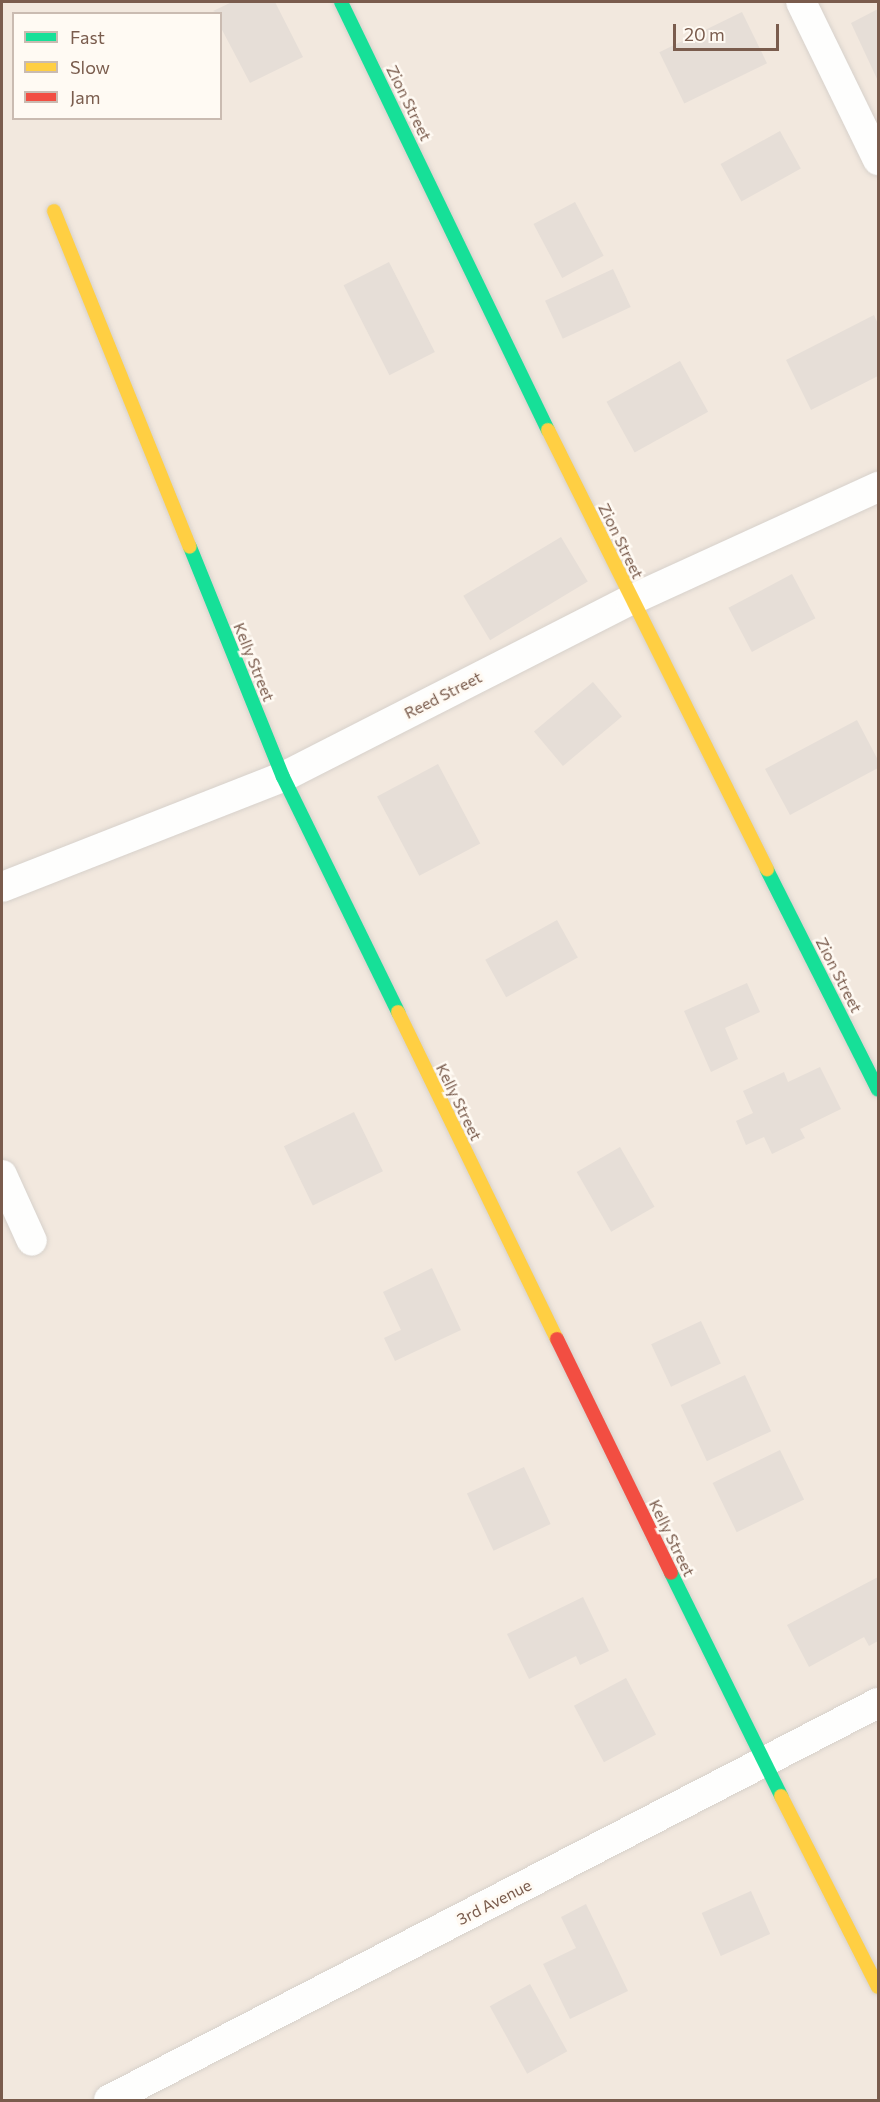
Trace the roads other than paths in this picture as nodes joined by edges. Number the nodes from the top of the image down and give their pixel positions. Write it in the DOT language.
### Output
graph roads {
  1 [pos="341,2"];
  2 [pos="801,2"];
  3 [pos="879,160"];
  4 [pos="54,211"];
  5 [pos="879,488"];
  6 [pos="631,600"];
  7 [pos="283,777"];
  8 [pos="2,887"];
  9 [pos="879,1090"];
  10 [pos="2,1174"];
  11 [pos="32,1241"];
  12 [pos="879,1703"];
  13 [pos="764,1763"];
  14 [pos="879,1987"];
  15 [pos="109,2100"];
  1 -- 6 [label="street, Zion Street"];
  2 -- 3 [label="street"];
  4 -- 7 [label="street, Kelly Street"];
  5 -- 6 [label="street, Reed Street"];
  6 -- 7 [label="street, Reed Street"];
  6 -- 9 [label="street, Zion Street"];
  7 -- 8 [label="street, Reed Street"];
  7 -- 13 [label="street, Kelly Street"];
  10 -- 11 [label="street"];
  12 -- 13 [label="street, 3rd Avenue"];
  13 -- 14 [label="street, Kelly Street"];
  13 -- 15 [label="street, 3rd Avenue"];
}
